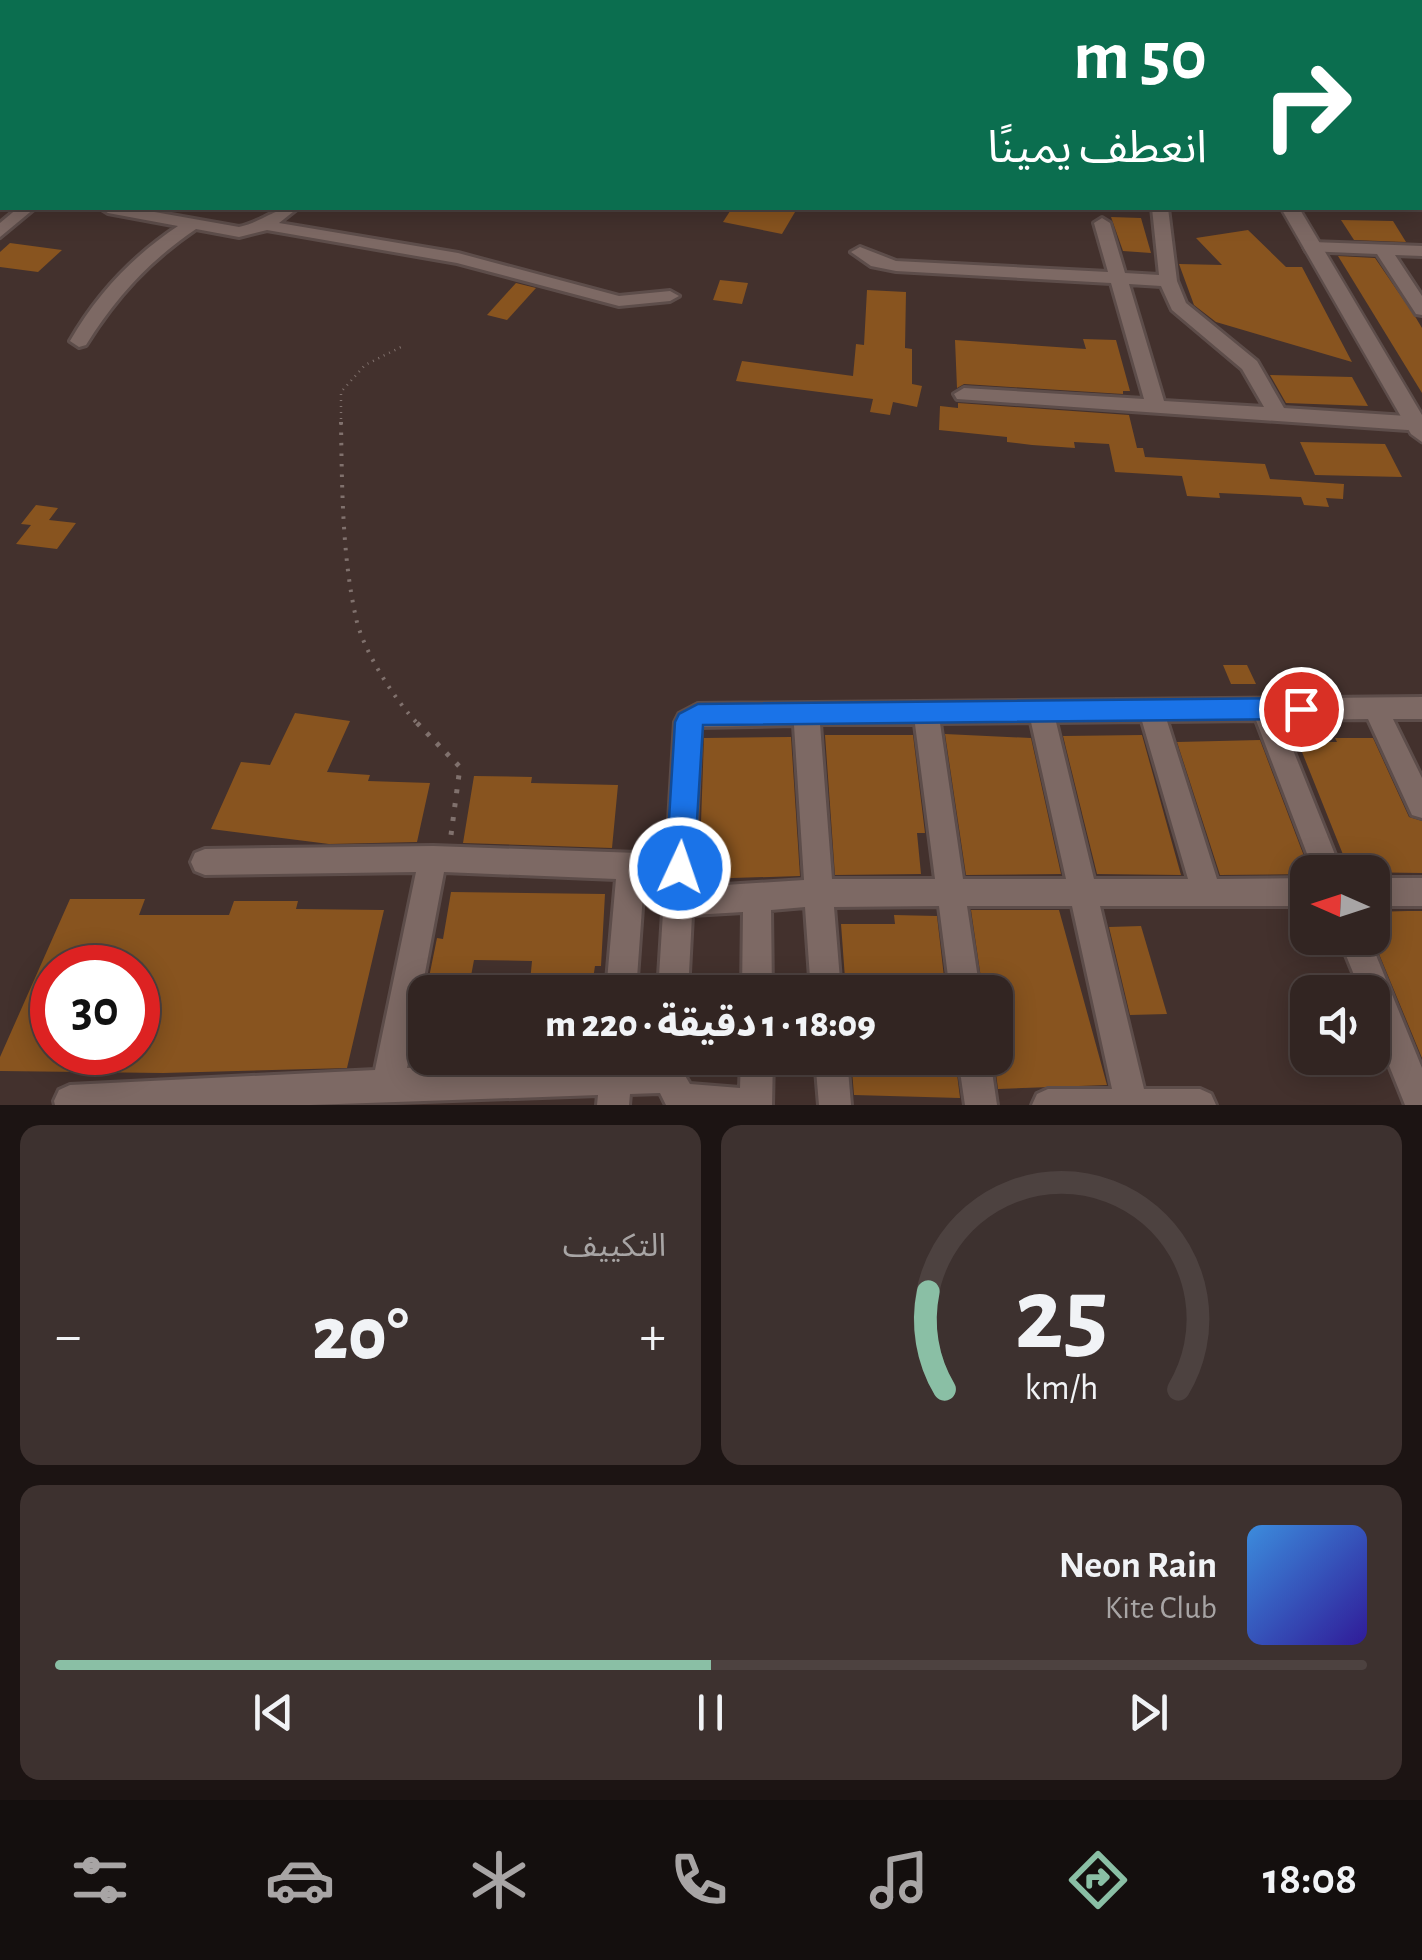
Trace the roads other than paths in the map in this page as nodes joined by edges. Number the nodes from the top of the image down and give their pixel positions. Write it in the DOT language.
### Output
graph roads {
  1 [pos="25,210"];
  2 [pos="118,210"];
  3 [pos="287,210"];
  4 [pos="1160,210"];
  5 [pos="1291,210"];
  6 [pos="1102,222"];
  7 [pos="192,224"];
  8 [pos="264,224"];
  9 [pos="0,232"];
  10 [pos="1312,247"];
  11 [pos="1383,250"];
  12 [pos="1422,251"];
  13 [pos="860,252"];
  14 [pos="1117,280"];
  15 [pos="1168,281"];
  16 [pos="1416,293"];
  17 [pos="670,296"];
  18 [pos="1422,310"];
  19 [pos="79,341"];
  20 [pos="964,394"];
  21 [pos="1156,408"];
  22 [pos="1278,416"];
  23 [pos="1420,427"];
  24 [pos="1375,708"];
  25 [pos="1422,708"];
  26 [pos="1264,709"];
  27 [pos="1152,710"];
  28 [pos="1041,711"];
  29 [pos="926,712"];
  30 [pos="806,713"];
  31 [pos="1422,806"];
  32 [pos="1321,855"];
  33 [pos="440,859"];
  34 [pos="205,862"];
  35 [pos="631,866"];
  36 [pos="680,868"];
  37 [pos="1206,890"];
  38 [pos="951,892"];
  39 [pos="1083,892"];
  40 [pos="1290,892"];
  41 [pos="1390,892"];
  42 [pos="1422,892"];
  43 [pos="819,894"];
  44 [pos="757,898"];
  45 [pos="678,902"];
  46 [pos="1361,955"];
  47 [pos="623,975"];
  48 [pos="674,975"];
  49 [pos="757,975"];
  50 [pos="825,975"];
  51 [pos="963,975"];
  52 [pos="672,1075"];
  53 [pos="757,1075"];
  54 [pos="832,1075"];
  55 [pos="977,1075"];
  56 [pos="615,1080"];
  57 [pos="388,1085"];
  58 [pos="70,1101"];
  59 [pos="1132,1104"];
  60 [pos="746,1105"];
  61 [pos="756,1105"];
  62 [pos="835,1105"];
  63 [pos="981,1105"];
  64 [pos="1048,1105"];
  65 [pos="1200,1105"];
  66 [pos="1420,1105"];
  1 -- 9 [label="street"];
  2 -- 7 [label="street"];
  3 -- 8 [label="street"];
  4 -- 15 [label="street"];
  5 -- 10 [label="main road"];
  6 -- 14 [label="street"];
  7 -- 8 [label="street"];
  7 -- 19 [label="street"];
  8 -- 17 [label="street"];
  10 -- 11 [label="street"];
  10 -- 23 [label="main road"];
  11 -- 12 [label="street"];
  11 -- 16 [label="street"];
  13 -- 14 [label="street"];
  14 -- 15 [label="street"];
  14 -- 21 [label="street"];
  15 -- 22 [label="street"];
  16 -- 18 [label="street"];
  20 -- 21 [label="street"];
  21 -- 22 [label="street"];
  22 -- 23 [label="street"];
  24 -- 25 [label="street"];
  24 -- 26 [label="street"];
  24 -- 31 [label="street"];
  26 -- 27 [label="street"];
  26 -- 32 [label="street"];
  27 -- 28 [label="street"];
  27 -- 37 [label="street"];
  28 -- 29 [label="street"];
  28 -- 39 [label="street"];
  29 -- 30 [label="street"];
  29 -- 38 [label="street"];
  30 -- 36 [label="street"];
  30 -- 43 [label="street"];
  33 -- 34 [label="street"];
  33 -- 35 [label="street"];
  33 -- 57 [label="street"];
  35 -- 36 [label="street"];
  35 -- 47 [label="street"];
  36 -- 45 [label="street"];
  37 -- 39 [label="street"];
  37 -- 40 [label="street"];
  38 -- 39 [label="street"];
  38 -- 43 [label="street"];
  38 -- 51 [label="street"];
  39 -- 59 [label="street"];
  41 -- 42 [label="street"];
  43 -- 44 [label="street"];
  43 -- 50 [label="street"];
  44 -- 45 [label="street"];
  44 -- 49 [label="street"];
  45 -- 48 [label="street"];
  46 -- 66 [label="street"];
  52 -- 60 [label="street"];
  53 -- 61 [label="street"];
  54 -- 62 [label="street"];
  55 -- 63 [label="street"];
  56 -- 57 [label="street"];
  57 -- 58 [label="street"];
  59 -- 64 [label="street"];
  59 -- 65 [label="street"];
}
